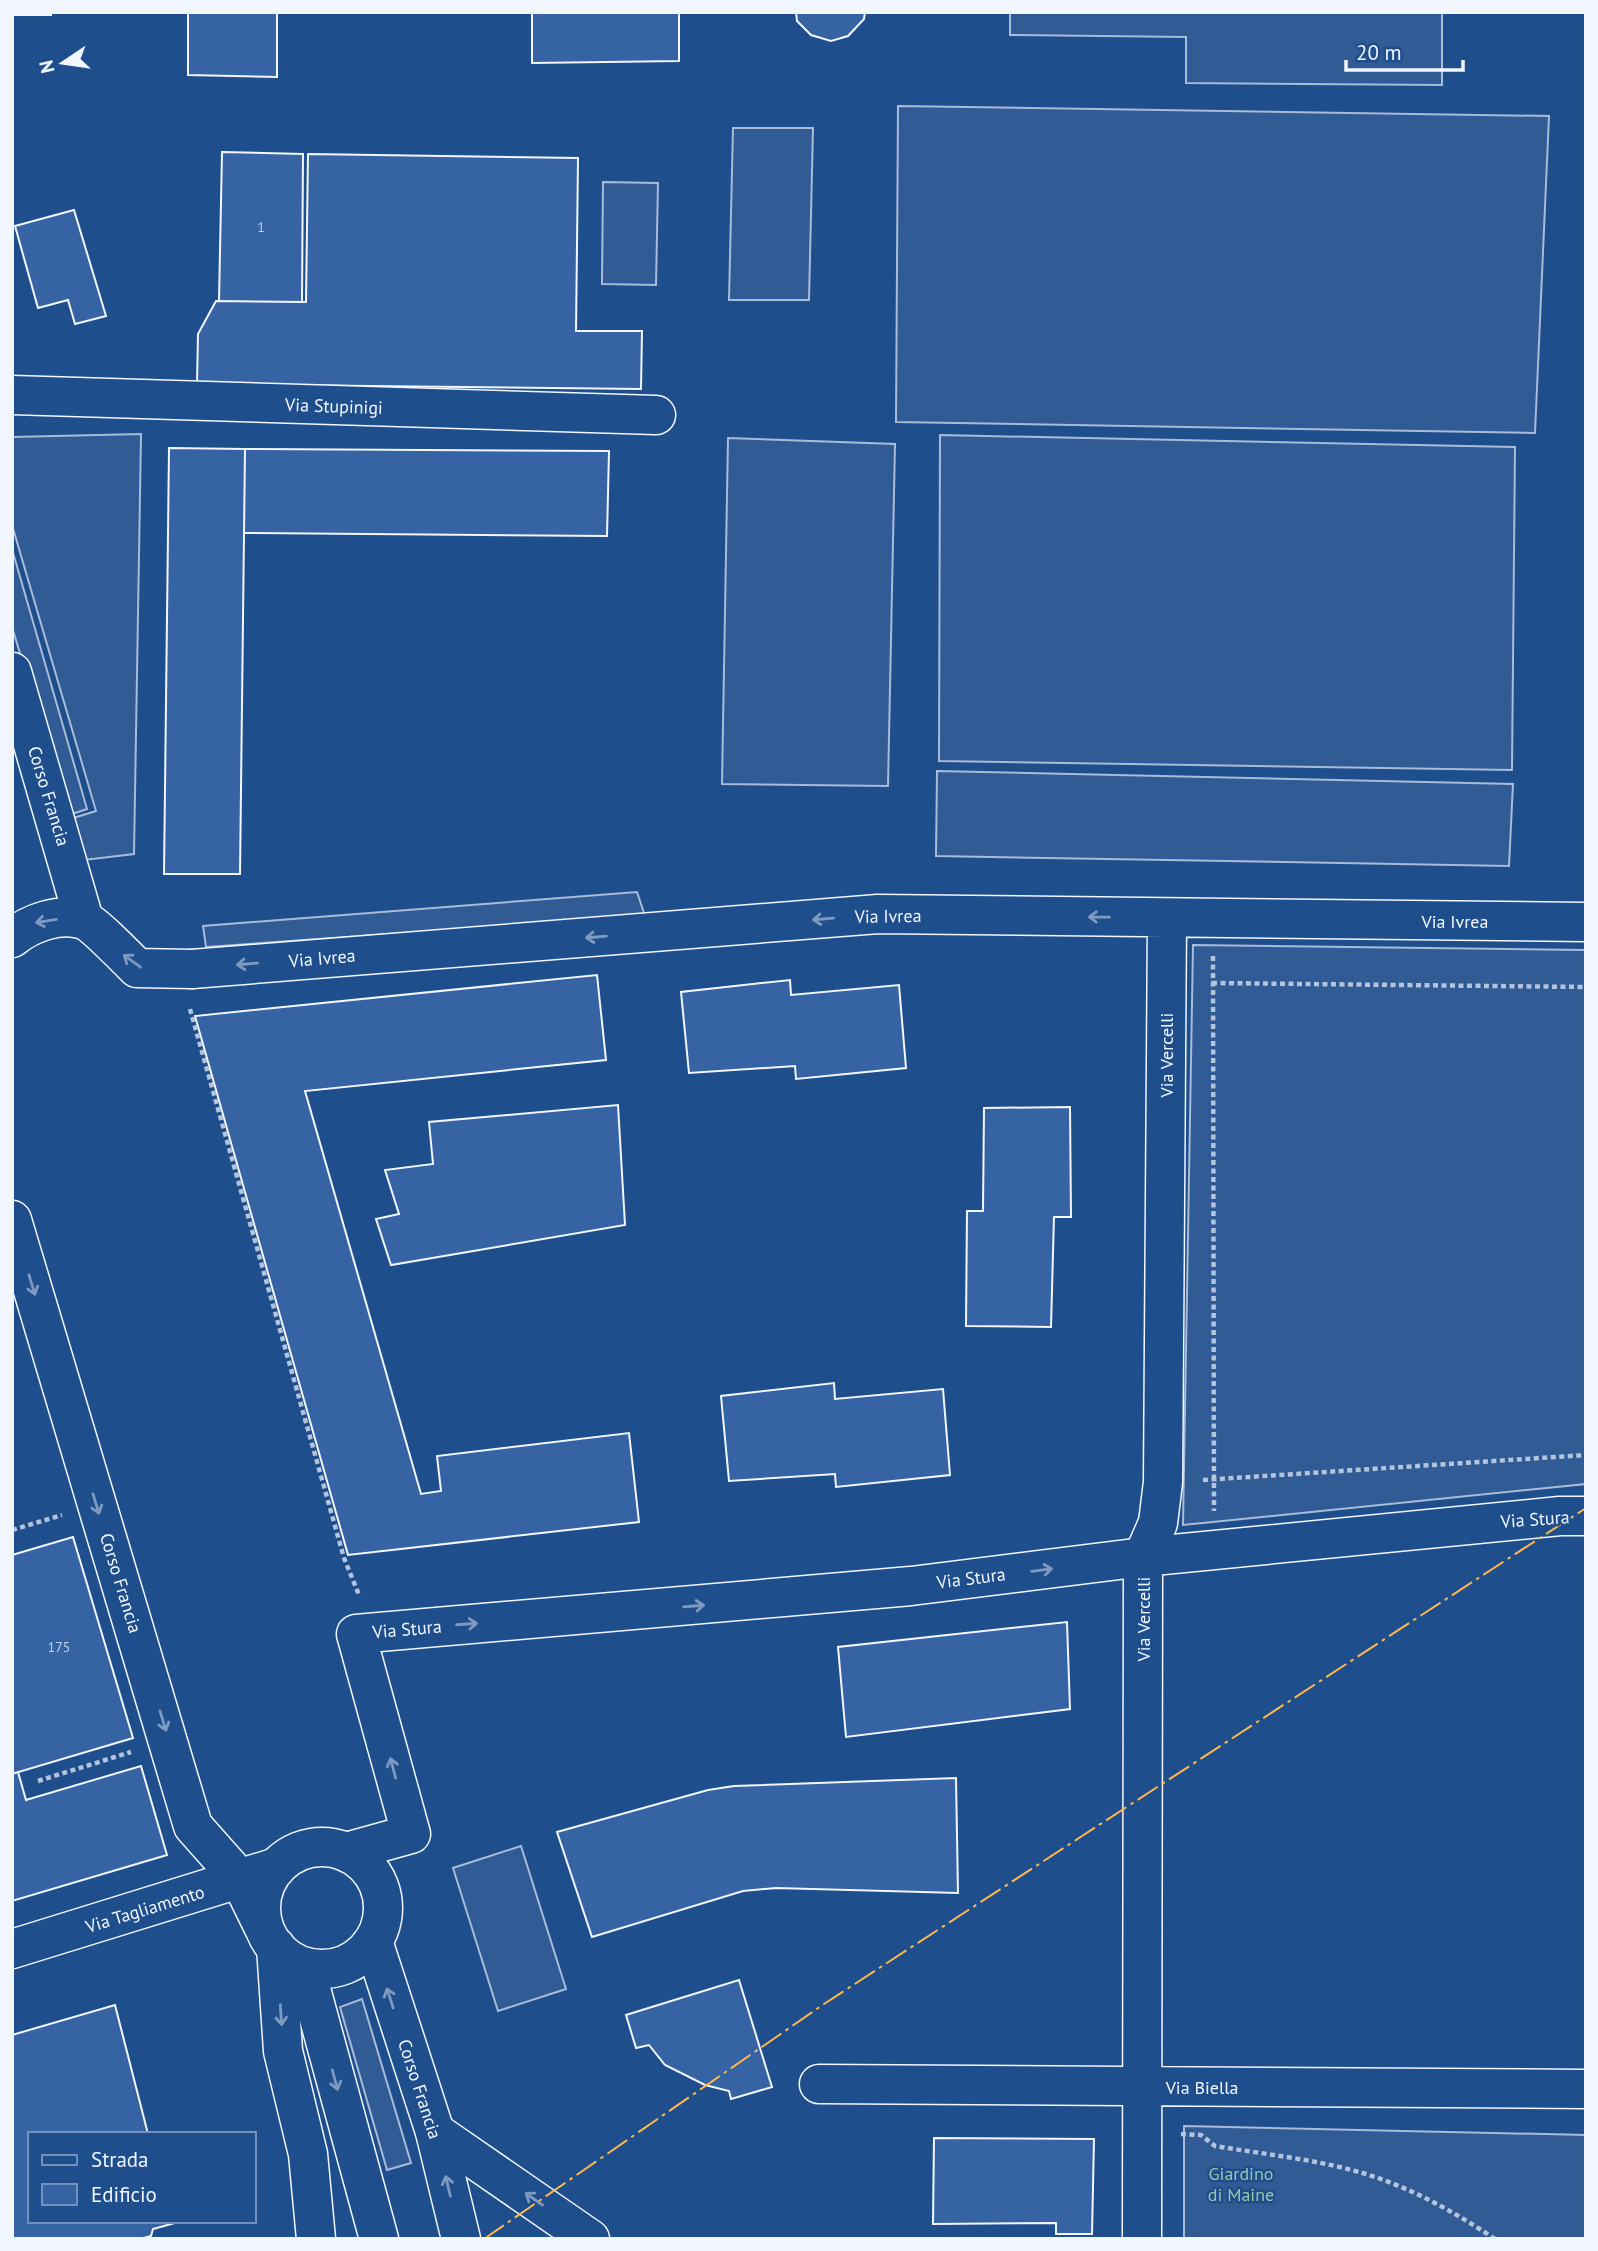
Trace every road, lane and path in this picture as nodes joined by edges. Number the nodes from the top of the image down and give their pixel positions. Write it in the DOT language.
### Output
graph roads {
  1 [pos="12,394"];
  2 [pos="656,415"];
  3 [pos="12,672"];
  4 [pos="1167,918"];
  5 [pos="1213,919"];
  6 [pos="84,920"];
  7 [pos="1586,922"];
  8 [pos="12,937"];
  9 [pos="191,969"];
  10 [pos="1167,983"];
  11 [pos="1213,984"];
  12 [pos="1586,987"];
  13 [pos="12,1220"];
  14 [pos="1586,1455"];
  15 [pos="1214,1479"];
  16 [pos="1163,1482"];
  17 [pos="96,1504"];
  18 [pos="1586,1516"];
  19 [pos="12,1530"];
  20 [pos="1214,1550"];
  21 [pos="1143,1557"];
  22 [pos="365,1633"];
  23 [pos="168,1741"];
  24 [pos="38,1781"];
  25 [pos="346,1852"];
  26 [pos="277,1867"];
  27 [pos="240,1879"];
  28 [pos="373,1941"];
  29 [pos="282,1947"];
  30 [pos="12,1949"];
  31 [pos="819,2084"];
  32 [pos="1141,2087"];
  33 [pos="1586,2090"];
  34 [pos="435,2132"];
  35 [pos="1141,2134"];
  36 [pos="316,2239"];
  37 [pos="379,2239"];
  38 [pos="461,2239"];
  39 [pos="590,2239"];
  40 [pos="1142,2239"];
  41 [pos="1495,2239"];
  1 -- 2 [label="main road, Via Stupinigi"];
  3 -- 6 [label="main road, Corso Francia"];
  4 -- 5 [label="main road, Via Ivrea"];
  4 -- 9 [label="main road, Via Ivrea, one-way"];
  4 -- 10 [label="main road, Via Vercelli"];
  5 -- 7 [label="main road, Via Ivrea"];
  5 -- 11 [label="path"];
  6 -- 8 [label="main road, one-way"];
  9 -- 6 [label="main road, Via Ivrea, one-way"];
  9 -- 22 [label="path"];
  10 -- 11 [label="path"];
  10 -- 16 [label="main road, Via Vercelli"];
  11 -- 12 [label="path"];
  11 -- 15 [label="path"];
  13 -- 17 [label="main road, Corso Francia, one-way"];
  14 -- 15 [label="path"];
  15 -- 16 [label="path"];
  15 -- 20 [label="path"];
  16 -- 21 [label="main road, Via Vercelli"];
  17 -- 19 [label="path"];
  17 -- 23 [label="main road, Corso Francia, one-way"];
  18 -- 20 [label="main road, Via Stura"];
  20 -- 21 [label="main road, Via Stura"];
  22 -- 21 [label="main road, Via Stura, one-way"];
  21 -- 32 [label="main road, Via Vercelli"];
  25 -- 22 [label="main road, one-way"];
  23 -- 24 [label="path"];
  23 -- 27 [label="main road, Corso Francia"];
  25 -- 26 [label="main road"];
  25 -- 28 [label="main road"];
  26 -- 27 [label="main road, Via Tagliamento"];
  26 -- 29 [label="main road"];
  27 -- 29 [label="main road, Corso Francia"];
  27 -- 30 [label="main road, Via Tagliamento"];
  28 -- 29 [label="main road"];
  34 -- 28 [label="main road, Corso Francia, one-way"];
  29 -- 36 [label="main road, one-way"];
  29 -- 37 [label="main road, Corso Francia, one-way"];
  31 -- 32 [label="main road, Via Biella"];
  32 -- 33 [label="main road, Via Biella"];
  32 -- 35 [label="main road, Via Vercelli"];
  38 -- 34 [label="main road, Corso Francia, one-way"];
  39 -- 34 [label="main road, one-way"];
  35 -- 40 [label="main road, Via Vercelli"];
  35 -- 41 [label="path"];
}
